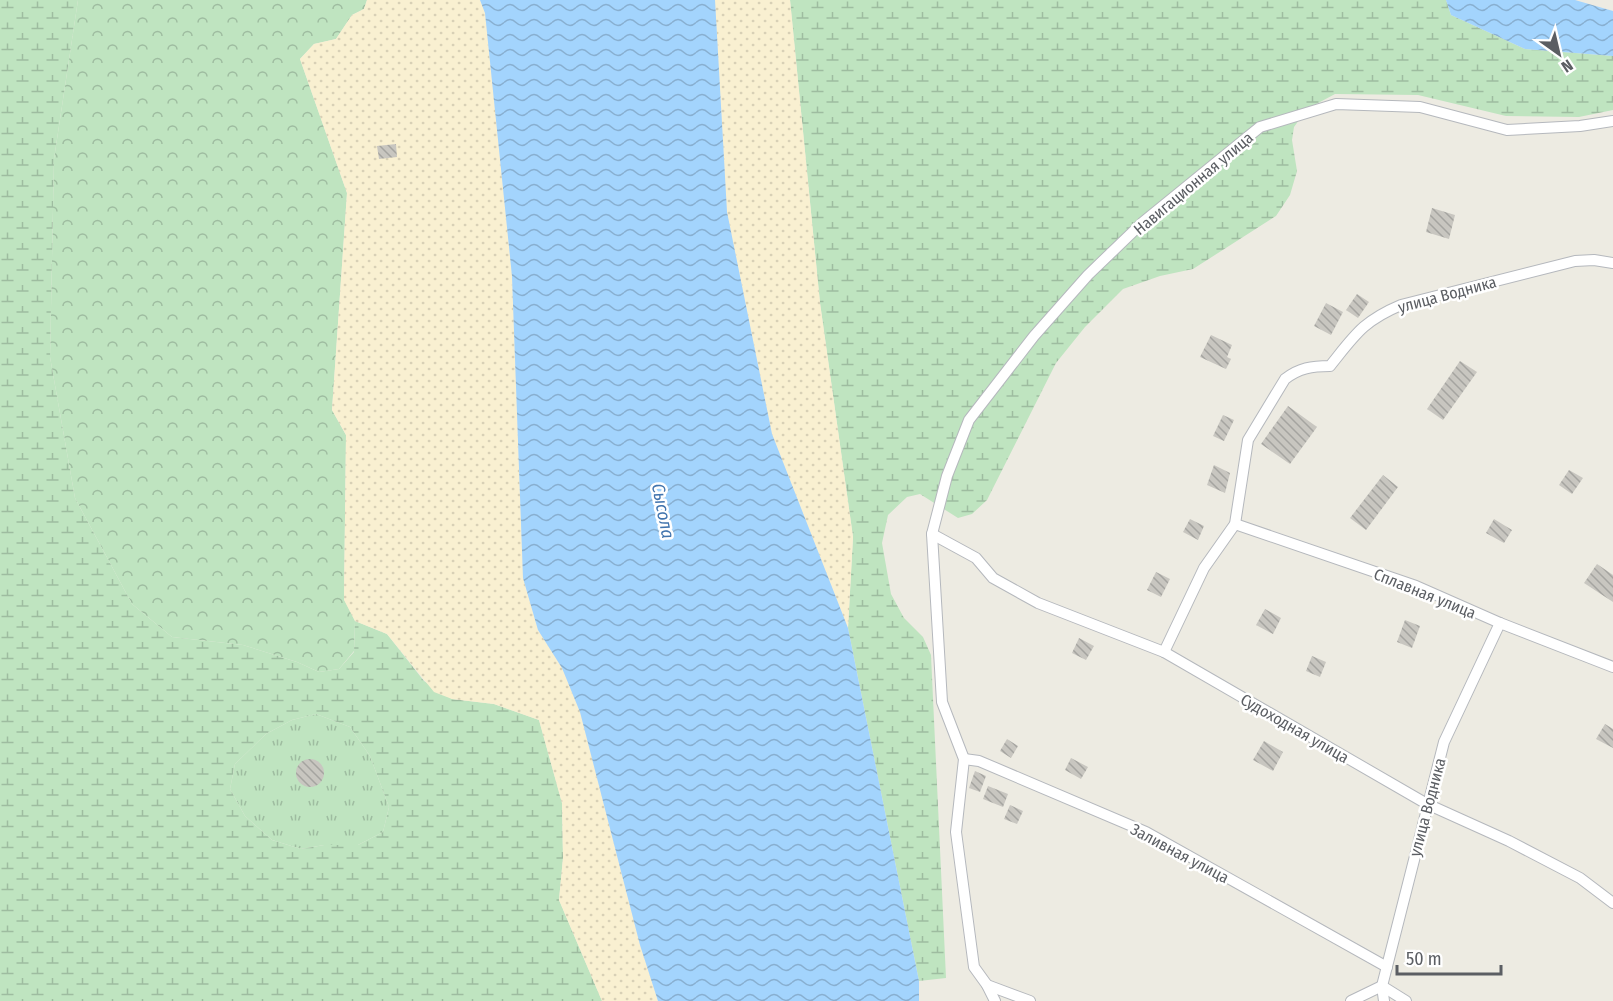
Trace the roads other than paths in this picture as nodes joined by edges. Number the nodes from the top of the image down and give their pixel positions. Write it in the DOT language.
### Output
graph roads {
  1 [pos="1613,121"];
  2 [pos="1613,263"];
  3 [pos="1235,524"];
  4 [pos="932,534"];
  5 [pos="1500,623"];
  6 [pos="1164,652"];
  7 [pos="1613,668"];
  8 [pos="964,759"];
  9 [pos="1427,804"];
  10 [pos="1613,903"];
  11 [pos="1387,967"];
  12 [pos="987,985"];
  13 [pos="1382,986"];
  14 [pos="995,1001"];
  15 [pos="1030,1001"];
  16 [pos="1351,1001"];
  17 [pos="1384,1001"];
  18 [pos="1406,1001"];
  1 -- 4 [label="street, Навигационная улица"];
  2 -- 3 [label="street, улица Водника"];
  3 -- 5 [label="street, Сплавная улица"];
  3 -- 6 [label="street, улица Водника"];
  4 -- 6 [label="street, Судоходная улица"];
  4 -- 8 [label="street, Навигационная улица"];
  5 -- 7 [label="street, Сплавная улица"];
  5 -- 9 [label="street, улица Водника"];
  6 -- 9 [label="street, Судоходная улица"];
  8 -- 11 [label="street, Заливная улица"];
  8 -- 12 [label="street"];
  9 -- 10 [label="street, Судоходная улица"];
  9 -- 11 [label="street, улица Водника"];
  11 -- 13 [label="street, улица Водника"];
  12 -- 14 [label="street"];
  12 -- 15 [label="street"];
  13 -- 16 [label="street"];
  13 -- 17 [label="street, улица Водника"];
  13 -- 18 [label="street"];
}
